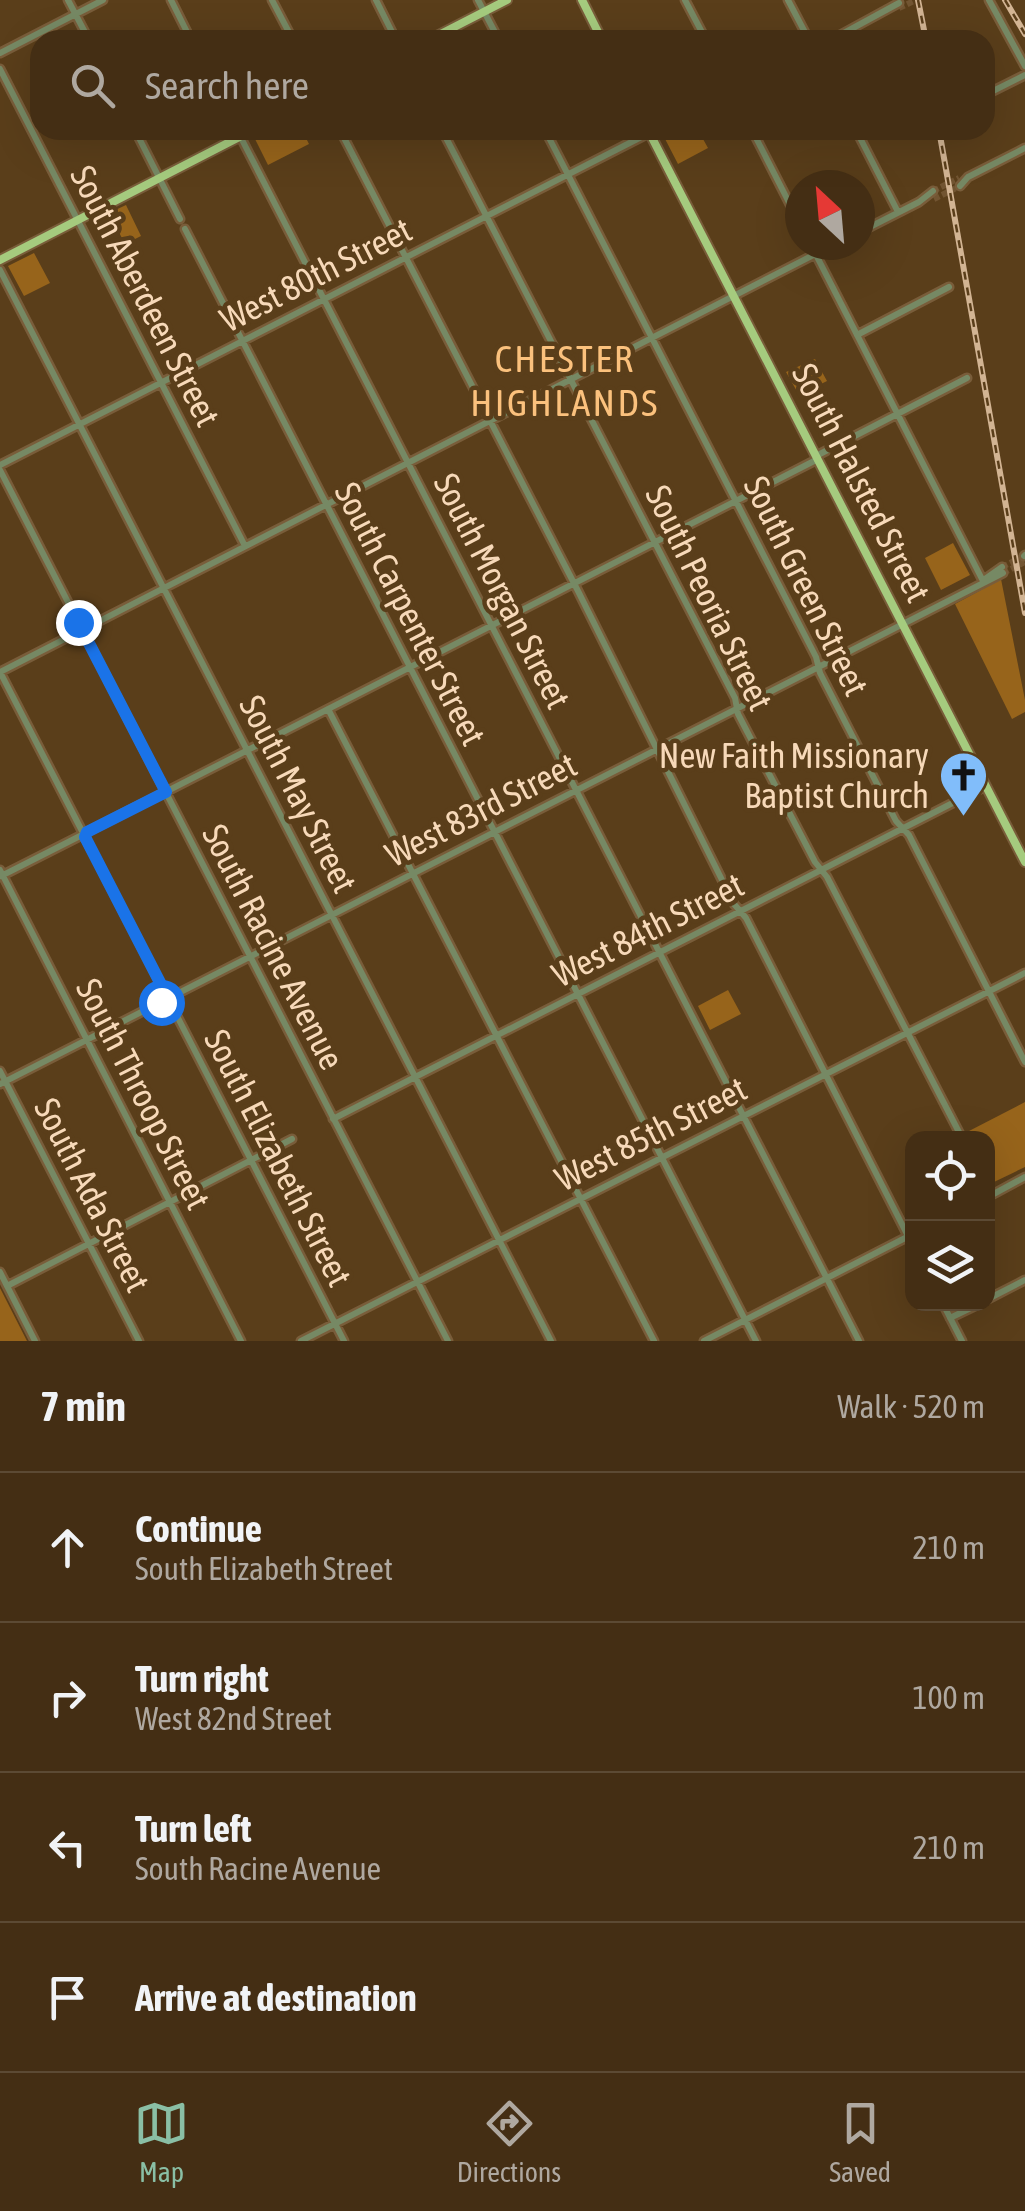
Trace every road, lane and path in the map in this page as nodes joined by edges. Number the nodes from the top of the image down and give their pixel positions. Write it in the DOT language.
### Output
graph roads {
  1 [pos="68,0"];
  2 [pos="103,0"];
  3 [pos="171,0"];
  4 [pos="272,0"];
  5 [pos="376,0"];
  6 [pos="478,0"];
  7 [pos="507,0"];
  8 [pos="582,0"];
  9 [pos="685,0"];
  10 [pos="788,0"];
  11 [pos="989,0"];
  12 [pos="896,5"];
  13 [pos="484,12"];
  14 [pos="76,14"];
  15 [pos="45,30"];
  16 [pos="84,30"];
  17 [pos="186,30"];
  18 [pos="288,30"];
  19 [pos="391,30"];
  20 [pos="448,30"];
  21 [pos="494,30"];
  22 [pos="597,30"];
  23 [pos="701,30"];
  24 [pos="804,30"];
  25 [pos="849,30"];
  26 [pos="30,38"];
  27 [pos="0,53"];
  28 [pos="1025,66"];
  29 [pos="0,69"];
  30 [pos="1025,75"];
  31 [pos="995,90"];
  32 [pos="30,128"];
  33 [pos="36,140"];
  34 [pos="140,140"];
  35 [pos="227,140"];
  36 [pos="243,140"];
  37 [pos="345,140"];
  38 [pos="447,140"];
  39 [pos="550,140"];
  40 [pos="634,140"];
  41 [pos="656,140"];
  42 [pos="757,140"];
  43 [pos="861,140"];
  44 [pos="1025,148"];
  45 [pos="568,175"];
  46 [pos="159,178"];
  47 [pos="959,182"];
  48 [pos="785,195"];
  49 [pos="933,195"];
  50 [pos="898,212"];
  51 [pos="487,216"];
  52 [pos="180,218"];
  53 [pos="77,220"];
  54 [pos="875,224"];
  55 [pos="185,229"];
  56 [pos="406,258"];
  57 [pos="0,260"];
  58 [pos="804,260"];
  59 [pos="819,260"];
  60 [pos="0,270"];
  61 [pos="949,287"];
  62 [pos="734,296"];
  63 [pos="324,300"];
  64 [pos="857,334"];
  65 [pos="652,338"];
  66 [pos="242,342"];
  67 [pos="968,378"];
  68 [pos="571,379"];
  69 [pos="161,383"];
  70 [pos="898,414"];
  71 [pos="490,421"];
  72 [pos="80,424"];
  73 [pos="817,457"];
  74 [pos="408,463"];
  75 [pos="0,468"];
  76 [pos="736,500"];
  77 [pos="326,505"];
  78 [pos="655,542"];
  79 [pos="245,546"];
  80 [pos="1003,570"];
  81 [pos="984,580"];
  82 [pos="574,583"];
  83 [pos="164,588"];
  84 [pos="902,622"];
  85 [pos="491,626"];
  86 [pos="82,630"];
  87 [pos="818,665"];
  88 [pos="410,667"];
  89 [pos="0,672"];
  90 [pos="737,707"];
  91 [pos="328,709"];
  92 [pos="656,748"];
  93 [pos="247,750"];
  94 [pos="986,786"];
  95 [pos="576,790"];
  96 [pos="166,792"];
  97 [pos="902,828"];
  98 [pos="494,832"];
  99 [pos="84,834"];
  100 [pos="1025,862"];
  101 [pos="822,870"];
  102 [pos="413,873"];
  103 [pos="1,874"];
  104 [pos="740,911"];
  105 [pos="331,914"];
  106 [pos="659,952"];
  107 [pos="250,956"];
  108 [pos="1025,972"];
  109 [pos="988,991"];
  110 [pos="578,994"];
  111 [pos="168,998"];
  112 [pos="907,1032"];
  113 [pos="496,1036"];
  114 [pos="87,1040"];
  115 [pos="1025,1062"];
  116 [pos="0,1071"];
  117 [pos="826,1074"];
  118 [pos="414,1078"];
  119 [pos="3,1083"];
  120 [pos="743,1116"];
  121 [pos="333,1119"];
  122 [pos="958,1131"];
  123 [pos="292,1139"];
  124 [pos="661,1157"];
  125 [pos="251,1160"];
  126 [pos="1025,1178"];
  127 [pos="995,1190"];
  128 [pos="580,1198"];
  129 [pos="170,1202"];
  130 [pos="905,1226"];
  131 [pos="499,1240"];
  132 [pos="905,1241"];
  133 [pos="89,1244"];
  134 [pos="0,1272"];
  135 [pos="827,1278"];
  136 [pos="1025,1280"];
  137 [pos="417,1282"];
  138 [pos="7,1286"];
  139 [pos="995,1295"];
  140 [pos="946,1311"];
  141 [pos="964,1311"];
  142 [pos="950,1318"];
  143 [pos="745,1320"];
  144 [pos="334,1324"];
  145 [pos="36,1341"];
  146 [pos="138,1341"];
  147 [pos="241,1341"];
  148 [pos="300,1341"];
  149 [pos="344,1341"];
  150 [pos="448,1341"];
  151 [pos="550,1341"];
  152 [pos="654,1341"];
  153 [pos="704,1341"];
  154 [pos="756,1341"];
  155 [pos="859,1341"];
  156 [pos="962,1341"];
  1 -- 14 [label="street"];
  2 -- 14 [label="street"];
  3 -- 17 [label="street"];
  4 -- 18 [label="street"];
  5 -- 19 [label="street"];
  6 -- 13 [label="street"];
  7 -- 13 [label="main road"];
  8 -- 22 [label="main road"];
  9 -- 23 [label="street"];
  10 -- 24 [label="street"];
  11 -- 28 [label="street"];
  12 -- 25 [label="street"];
  13 -- 20 [label="main road"];
  13 -- 21 [label="street"];
  14 -- 15 [label="street"];
  14 -- 16 [label="street"];
  26 -- 27 [label="street"];
  29 -- 32 [label="street, South Aberdeen Street"];
  30 -- 31 [label="street"];
  33 -- 53 [label="street, South Aberdeen Street"];
  34 -- 46 [label="street"];
  35 -- 46 [label="main road"];
  36 -- 63 [label="street, South Morgan Street"];
  37 -- 56 [label="street"];
  38 -- 51 [label="street, South Peoria Street"];
  39 -- 45 [label="street, South Green Street"];
  40 -- 45 [label="street, West 80th Street"];
  41 -- 62 [label="main road, South Halsted Street"];
  42 -- 48 [label="street"];
  43 -- 50 [label="street"];
  44 -- 47 [label="street"];
  45 -- 51 [label="street, West 80th Street"];
  45 -- 65 [label="street, South Green Street"];
  46 -- 52 [label="street"];
  46 -- 53 [label="main road"];
  49 -- 50 [label="street"];
  50 -- 54 [label="street"];
  51 -- 56 [label="street, West 80th Street"];
  51 -- 68 [label="street, South Peoria Street"];
  53 -- 57 [label="main road"];
  53 -- 69 [label="street, South Aberdeen Street"];
  55 -- 66 [label="street, South Carpenter Street"];
  56 -- 63 [label="street, West 80th Street"];
  56 -- 71 [label="street"];
  58 -- 62 [label="street"];
  59 -- 64 [label="street"];
  60 -- 72 [label="street, South May Street"];
  61 -- 64 [label="street"];
  62 -- 65 [label="street"];
  62 -- 73 [label="main road, South Halsted Street"];
  63 -- 66 [label="street, West 80th Street"];
  63 -- 74 [label="street, South Morgan Street"];
  64 -- 70 [label="street"];
  65 -- 68 [label="street"];
  65 -- 76 [label="street, South Green Street"];
  66 -- 69 [label="street, West 80th Street"];
  66 -- 77 [label="street, South Carpenter Street"];
  67 -- 70 [label="street"];
  68 -- 71 [label="street"];
  68 -- 78 [label="street, South Peoria Street"];
  69 -- 72 [label="street, West 80th Street"];
  69 -- 79 [label="street, South Aberdeen Street"];
  70 -- 73 [label="street"];
  70 -- 81 [label="street"];
  71 -- 74 [label="street"];
  71 -- 82 [label="street"];
  72 -- 75 [label="street, West 80th Street"];
  72 -- 83 [label="street, South May Street"];
  73 -- 76 [label="street"];
  73 -- 84 [label="main road, South Halsted Street"];
  74 -- 77 [label="street"];
  74 -- 85 [label="street, South Morgan Street"];
  75 -- 86 [label="street, South Racine Avenue"];
  76 -- 78 [label="street"];
  76 -- 87 [label="street, South Green Street"];
  77 -- 79 [label="street"];
  77 -- 88 [label="street, South Carpenter Street"];
  78 -- 82 [label="street"];
  78 -- 90 [label="street, South Peoria Street"];
  79 -- 83 [label="street"];
  80 -- 81 [label="street, West 83rd Street"];
  81 -- 84 [label="street, West 83rd Street"];
  82 -- 85 [label="street"];
  82 -- 92 [label="street"];
  83 -- 86 [label="street"];
  83 -- 93 [label="street, South May Street"];
  84 -- 87 [label="street, West 83rd Street"];
  84 -- 94 [label="main road, South Halsted Street"];
  85 -- 88 [label="street"];
  85 -- 95 [label="street, South Morgan Street"];
  86 -- 89 [label="street"];
  86 -- 96 [label="street, South Racine Avenue"];
  87 -- 90 [label="street, West 83rd Street"];
  87 -- 97 [label="street, South Green Street"];
  88 -- 91 [label="street"];
  88 -- 98 [label="street, South Carpenter Street"];
  89 -- 99 [label="street, South Elizabeth Street"];
  90 -- 92 [label="street, West 83rd Street"];
  90 -- 101 [label="street, South Peoria Street"];
  91 -- 93 [label="street"];
  91 -- 102 [label="street"];
  92 -- 95 [label="street, West 83rd Street"];
  92 -- 104 [label="street"];
  93 -- 96 [label="street"];
  93 -- 105 [label="street, South May Street"];
  94 -- 97 [label="street, West 84th Street"];
  94 -- 100 [label="main road, South Halsted Street"];
  95 -- 98 [label="street, West 83rd Street"];
  95 -- 106 [label="street, South Morgan Street"];
  96 -- 99 [label="street"];
  96 -- 107 [label="street, South Racine Avenue"];
  97 -- 101 [label="street, West 84th Street"];
  97 -- 109 [label="street, South Green Street"];
  98 -- 102 [label="street, West 83rd Street"];
  98 -- 110 [label="street, South Carpenter Street"];
  99 -- 103 [label="street"];
  99 -- 111 [label="street, South Elizabeth Street"];
  101 -- 104 [label="street, West 84th Street"];
  101 -- 112 [label="street, South Peoria Street"];
  102 -- 105 [label="street, West 83rd Street"];
  102 -- 113 [label="street"];
  103 -- 114 [label="street, South Throop Street"];
  104 -- 106 [label="street, West 84th Street"];
  104 -- 117 [label="street"];
  105 -- 107 [label="street, West 83rd Street"];
  105 -- 118 [label="street, South May Street"];
  106 -- 110 [label="street, West 84th Street"];
  106 -- 120 [label="street, South Morgan Street"];
  107 -- 111 [label="street, West 83rd Street"];
  107 -- 121 [label="street, South Racine Avenue"];
  108 -- 109 [label="street, West 85th Street"];
  109 -- 112 [label="street, West 85th Street"];
  109 -- 115 [label="street, South Green Street"];
  110 -- 113 [label="street, West 84th Street"];
  110 -- 124 [label="street, South Carpenter Street"];
  111 -- 114 [label="street, West 83rd Street"];
  111 -- 125 [label="street, South Elizabeth Street"];
  112 -- 117 [label="street, West 85th Street"];
  112 -- 122 [label="street, South Peoria Street"];
  113 -- 118 [label="street, West 84th Street"];
  113 -- 128 [label="street"];
  114 -- 119 [label="street, West 83rd Street"];
  114 -- 129 [label="street, South Throop Street"];
  116 -- 119 [label="street, South Ada Street"];
  117 -- 120 [label="street, West 85th Street"];
  117 -- 130 [label="street"];
  118 -- 121 [label="street, West 84th Street"];
  118 -- 131 [label="street, South May Street"];
  119 -- 133 [label="street, South Ada Street"];
  120 -- 124 [label="street, West 85th Street"];
  120 -- 135 [label="street, South Morgan Street"];
  121 -- 137 [label="street, South Racine Avenue"];
  123 -- 125 [label="street"];
  124 -- 128 [label="street, West 85th Street"];
  124 -- 143 [label="street, South Carpenter Street"];
  125 -- 129 [label="street"];
  125 -- 144 [label="street, South Elizabeth Street"];
  126 -- 127 [label="street"];
  128 -- 131 [label="street, West 85th Street"];
  128 -- 152 [label="street"];
  129 -- 133 [label="street"];
  129 -- 147 [label="street, South Throop Street"];
  131 -- 137 [label="street, West 85th Street"];
  131 -- 151 [label="street, South May Street"];
  132 -- 135 [label="street"];
  133 -- 138 [label="street"];
  133 -- 146 [label="street, South Ada Street"];
  134 -- 138 [label="street"];
  135 -- 143 [label="street"];
  135 -- 155 [label="street, South Morgan Street"];
  136 -- 139 [label="street"];
  137 -- 144 [label="street, West 85th Street"];
  137 -- 150 [label="street, South Racine Avenue"];
  138 -- 145 [label="street"];
  140 -- 142 [label="street"];
  141 -- 142 [label="street"];
  142 -- 156 [label="street"];
  143 -- 153 [label="street"];
  143 -- 154 [label="street, South Carpenter Street"];
  144 -- 148 [label="street, West 85th Street"];
  144 -- 149 [label="street, South Elizabeth Street"];
}
